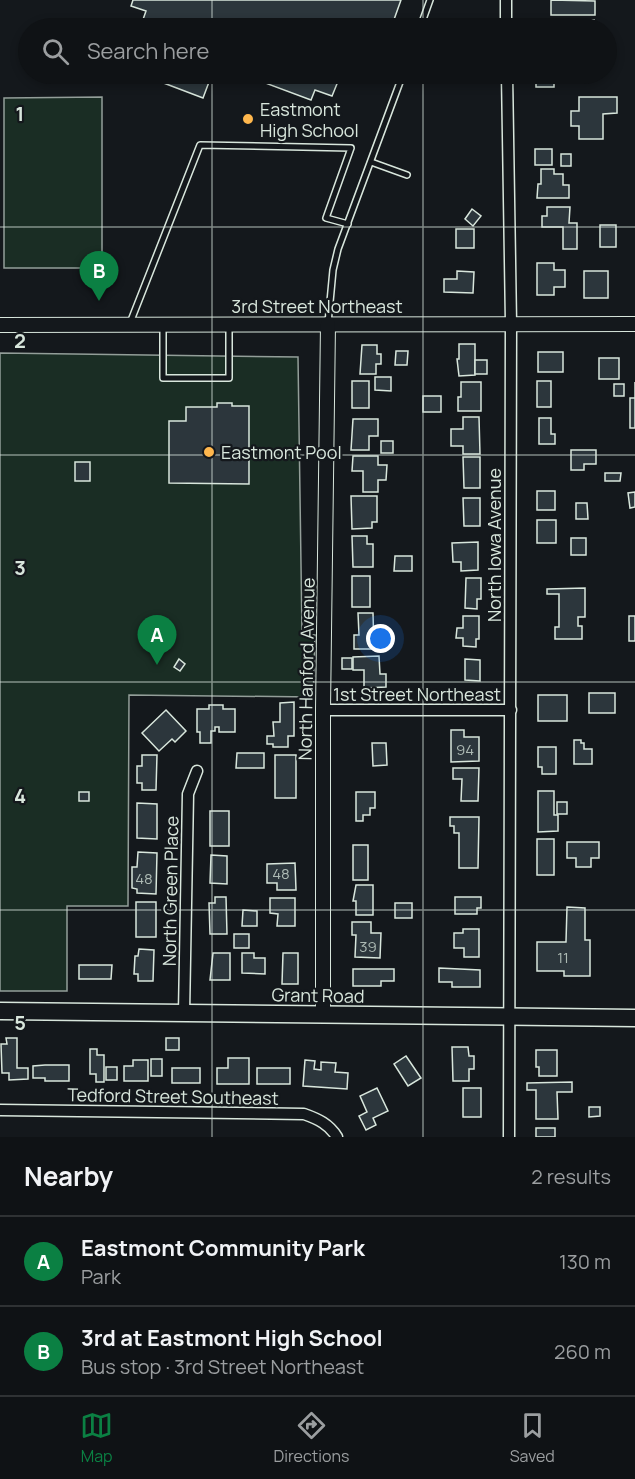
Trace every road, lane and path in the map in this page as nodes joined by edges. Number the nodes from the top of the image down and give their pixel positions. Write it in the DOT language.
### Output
graph roads {
  1 [pos="430,0"];
  2 [pos="506,0"];
  3 [pos="424,18"];
  4 [pos="506,18"];
  5 [pos="399,84"];
  6 [pos="507,84"];
  7 [pos="371,162"];
  8 [pos="407,175"];
  9 [pos="348,224"];
  10 [pos="511,323"];
  11 [pos="163,324"];
  12 [pos="229,324"];
  13 [pos="328,324"];
  14 [pos="635,324"];
  15 [pos="0,325"];
  16 [pos="130,325"];
  17 [pos="323,710"];
  18 [pos="511,710"];
  19 [pos="197,771"];
  20 [pos="0,1011"];
  21 [pos="184,1013"];
  22 [pos="323,1015"];
  23 [pos="509,1017"];
  24 [pos="635,1018"];
  25 [pos="0,1110"];
  26 [pos="337,1137"];
  27 [pos="508,1137"];
  1 -- 3 [label="lane"];
  2 -- 4 [label="street"];
  5 -- 7 [label="lane"];
  6 -- 10 [label="street, North Iowa Avenue"];
  7 -- 8 [label="lane"];
  7 -- 9 [label="lane"];
  9 -- 13 [label="lane"];
  9 -- 16 [label="lane"];
  10 -- 13 [label="street, 3rd Street Northeast"];
  10 -- 14 [label="street, 3rd Street Northeast"];
  10 -- 18 [label="street, North Iowa Avenue"];
  11 -- 12 [label="street, 3rd Street Northeast"];
  11 -- 12 [label="lane"];
  11 -- 16 [label="street, 3rd Street Northeast"];
  12 -- 13 [label="street, 3rd Street Northeast"];
  13 -- 17 [label="street, North Hanford Avenue"];
  15 -- 16 [label="street, 3rd Street Northeast"];
  17 -- 18 [label="street, 1st Street Northeast"];
  17 -- 22 [label="street, North Hanford Avenue"];
  18 -- 23 [label="street, North Iowa Avenue"];
  19 -- 21 [label="street, North Green Place"];
  20 -- 21 [label="main road, Grant Road"];
  21 -- 22 [label="main road, Grant Road"];
  22 -- 23 [label="main road, Grant Road"];
  23 -- 24 [label="main road, Grant Road"];
  23 -- 27 [label="street, North Iowa Avenue"];
  25 -- 26 [label="street, Tedford Street Southeast"];
}
